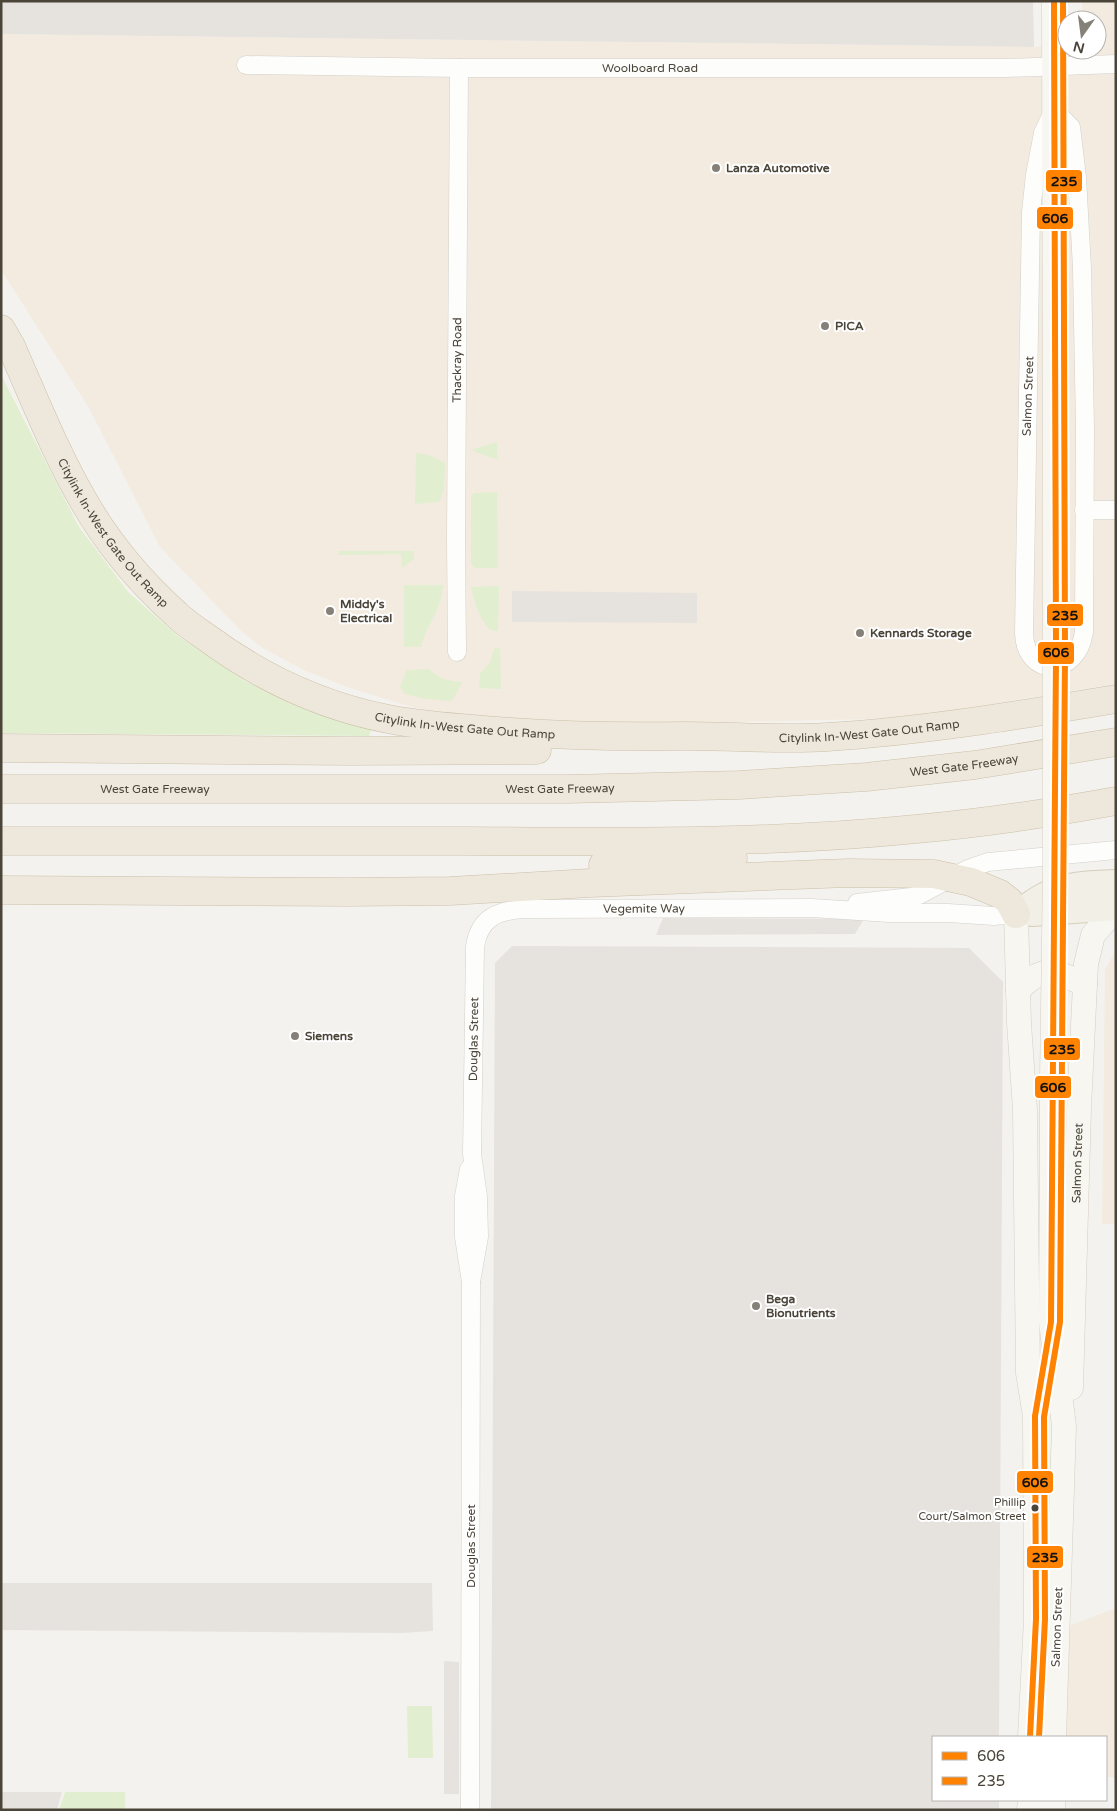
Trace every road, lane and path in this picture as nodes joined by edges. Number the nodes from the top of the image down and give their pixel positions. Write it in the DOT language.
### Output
graph roads {
  1 [pos="1054,1"];
  2 [pos="1116,64"];
  3 [pos="246,65"];
  4 [pos="1053,66"];
  5 [pos="459,68"];
  6 [pos="1054,110"];
  7 [pos="1,329"];
  8 [pos="1084,510"];
  9 [pos="1116,510"];
  10 [pos="457,652"];
  11 [pos="1116,699"];
  12 [pos="826,737"];
  13 [pos="1116,742"];
  14 [pos="1,748"];
  15 [pos="1,789"];
  16 [pos="1114,801"];
  17 [pos="915,830"];
  18 [pos="1,841"];
  19 [pos="1116,850"];
  20 [pos="951,878"];
  21 [pos="1116,883"];
  22 [pos="1,890"];
  23 [pos="65,890"];
  24 [pos="812,908"];
  25 [pos="1116,908"];
  26 [pos="1016,914"];
  27 [pos="482,927"];
  28 [pos="1084,984"];
  29 [pos="1018,990"];
  30 [pos="1051,1322"];
  31 [pos="1035,1416"];
  32 [pos="1064,1426"];
  33 [pos="1030,1736"];
  34 [pos="1054,1736"];
  35 [pos="470,1810"];
  1 -- 4 [label="street, Salmon Street"];
  2 -- 4 [label="street, Woolboard Road"];
  3 -- 5 [label="street, Woolboard Road"];
  4 -- 5 [label="street, Woolboard Road"];
  4 -- 6 [label="street, Salmon Street"];
  5 -- 10 [label="street, Thackray Road"];
  6 -- 8 [label="street, Salmon Street"];
  6 -- 8 [label="street, Salmon Street"];
  6 -- 30 [label="street, Salmon Street, bridge"];
  7 -- 12 [label="highway, Citylink In-West Gate Out Ramp"];
  8 -- 9 [label="street"];
  11 -- 12 [label="highway, Citylink In-West Gate Out Ramp"];
  12 -- 14 [label="highway"];
  13 -- 15 [label="highway, West Gate Freeway"];
  16 -- 17 [label="highway"];
  17 -- 18 [label="highway"];
  17 -- 23 [label="highway"];
  19 -- 20 [label="street, Vegemite Way"];
  20 -- 23 [label="highway"];
  20 -- 24 [label="street, Vegemite Way"];
  20 -- 26 [label="highway"];
  21 -- 26 [label="main road"];
  22 -- 23 [label="highway"];
  24 -- 26 [label="street, Vegemite Way"];
  24 -- 27 [label="street, Vegemite Way"];
  25 -- 26 [label="main road"];
  25 -- 28 [label="street, Salmon Street"];
  26 -- 29 [label="street, Salmon Street"];
  27 -- 35 [label="street, Douglas Street"];
  28 -- 29 [label="street"];
  28 -- 32 [label="street, Salmon Street"];
  29 -- 31 [label="street, Salmon Street"];
  30 -- 31 [label="street, Salmon Street"];
  30 -- 32 [label="street, Salmon Street"];
  31 -- 33 [label="street, Salmon Street"];
  32 -- 34 [label="street, Salmon Street"];
}
